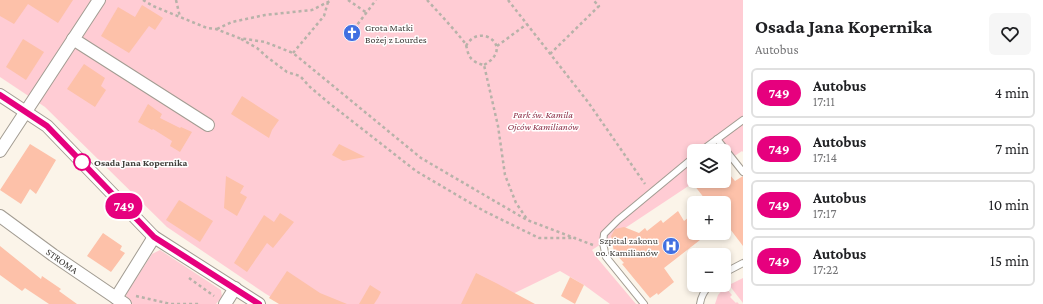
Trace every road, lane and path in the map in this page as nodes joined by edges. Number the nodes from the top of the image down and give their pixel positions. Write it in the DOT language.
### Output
graph roads {
  1 [pos="99,0"];
  2 [pos="143,0"];
  3 [pos="176,0"];
  4 [pos="332,0"];
  5 [pos="348,0"];
  6 [pos="376,0"];
  7 [pos="427,0"];
  8 [pos="508,0"];
  9 [pos="593,0"];
  10 [pos="328,2"];
  11 [pos="367,13"];
  12 [pos="180,17"];
  13 [pos="526,24"];
  14 [pos="216,29"];
  15 [pos="354,29"];
  16 [pos="240,38"];
  17 [pos="73,39"];
  18 [pos="466,46"];
  19 [pos="497,46"];
  20 [pos="293,53"];
  21 [pos="550,54"];
  22 [pos="484,65"];
  23 [pos="0,95"];
  24 [pos="26,112"];
  25 [pos="743,120"];
  26 [pos="208,125"];
  27 [pos="717,139"];
  28 [pos="710,144"];
  29 [pos="0,151"];
  30 [pos="687,163"];
  31 [pos="743,172"];
  32 [pos="641,178"];
  33 [pos="0,216"];
  34 [pos="527,220"];
  35 [pos="154,237"];
  36 [pos="578,238"];
  37 [pos="604,250"];
  38 [pos="743,263"];
  39 [pos="731,269"];
  40 [pos="235,288"];
  41 [pos="704,292"];
  42 [pos="120,298"];
  43 [pos="200,304"];
  44 [pos="225,304"];
  45 [pos="259,304"];
  46 [pos="644,304"];
  47 [pos="700,304"];
  1 -- 17 [label="street"];
  2 -- 12 [label="path"];
  3 -- 12 [label="path"];
  4 -- 10 [label="path"];
  5 -- 11 [label="path"];
  6 -- 11 [label="path"];
  7 -- 18 [label="path"];
  8 -- 13 [label="path"];
  9 -- 21 [label="path"];
  10 -- 14 [label="path"];
  10 -- 20 [label="path"];
  11 -- 15 [label="path"];
  12 -- 14 [label="path"];
  13 -- 19 [label="path"];
  13 -- 21 [label="path"];
  14 -- 16 [label="path"];
  16 -- 20 [label="path"];
  16 -- 36 [label="path"];
  17 -- 24 [label="street"];
  17 -- 26 [label="street"];
  18 -- 19 [label="path"];
  18 -- 22 [label="path"];
  19 -- 22 [label="path"];
  20 -- 34 [label="path"];
  21 -- 32 [label="path"];
  22 -- 34 [label="path"];
  23 -- 24 [label="street"];
  24 -- 29 [label="street"];
  24 -- 35 [label="street"];
  25 -- 27 [label="lane"];
  27 -- 28 [label="lane"];
  27 -- 31 [label="lane"];
  30 -- 37 [label="lane"];
  33 -- 42 [label="street, STROMA"];
  34 -- 36 [label="path"];
  35 -- 40 [label="street"];
  35 -- 42 [label="street"];
  36 -- 37 [label="path"];
  37 -- 46 [label="lane"];
  38 -- 39 [label="lane"];
  40 -- 44 [label="street"];
  40 -- 45 [label="street"];
  41 -- 47 [label="lane"];
  42 -- 43 [label="path"];
}
